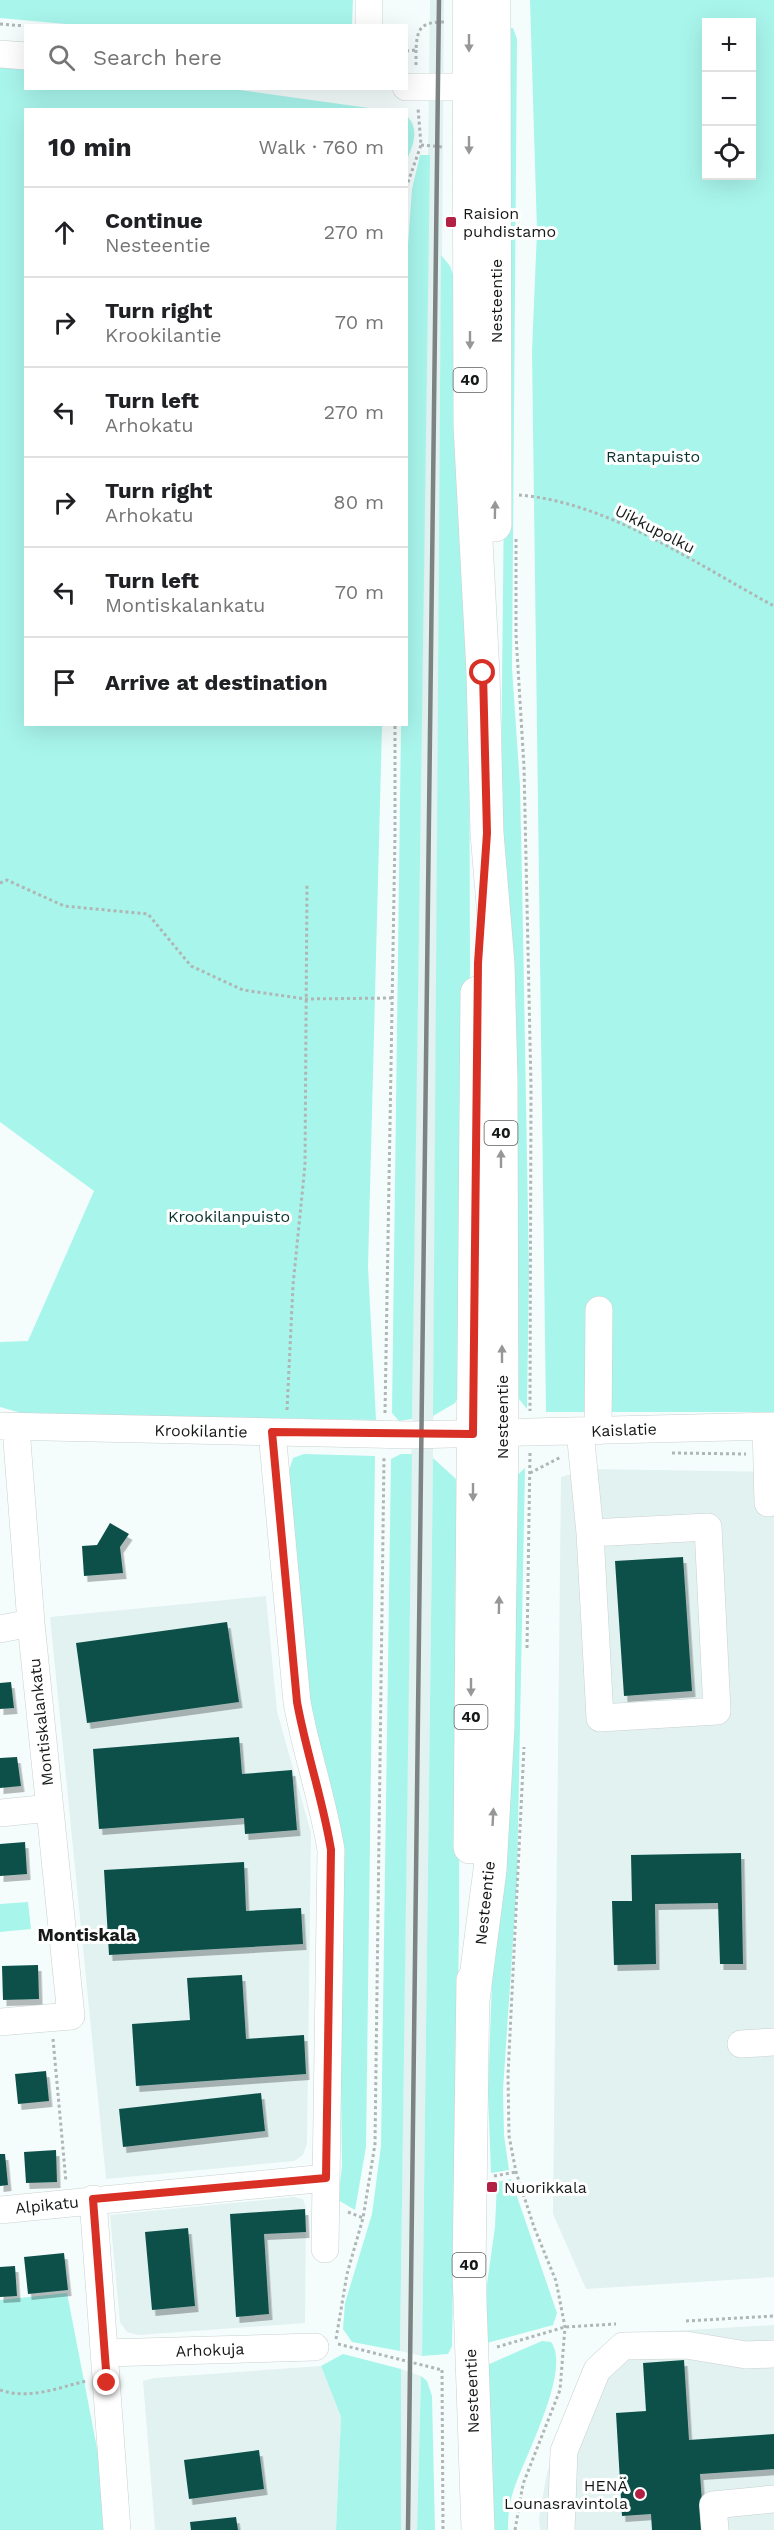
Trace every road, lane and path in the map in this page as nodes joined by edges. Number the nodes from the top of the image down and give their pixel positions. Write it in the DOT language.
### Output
graph roads {
  1 [pos="369,0"];
  2 [pos="469,0"];
  3 [pos="494,0"];
  4 [pos="0,24"];
  5 [pos="369,24"];
  6 [pos="24,26"];
  7 [pos="416,50"];
  8 [pos="0,54"];
  9 [pos="24,56"];
  10 [pos="411,76"];
  11 [pos="482,87"];
  12 [pos="419,118"];
  13 [pos="421,145"];
  14 [pos="448,149"];
  15 [pos="408,182"];
  16 [pos="517,495"];
  17 [pos="516,538"];
  18 [pos="774,606"];
  19 [pos="395,726"];
  20 [pos="0,883"];
  21 [pos="307,884"];
  22 [pos="393,998"];
  23 [pos="306,999"];
  24 [pos="599,1310"];
  25 [pos="770,1426"];
  26 [pos="8,1427"];
  27 [pos="279,1432"];
  28 [pos="502,1433"];
  29 [pos="384,1435"];
  30 [pos="586,1439"];
  31 [pos="660,1453"];
  32 [pos="767,1455"];
  33 [pos="531,1473"];
  34 [pos="768,1503"];
  35 [pos="590,1533"];
  36 [pos="31,1623"];
  37 [pos="0,1629"];
  38 [pos="526,1659"];
  39 [pos="525,1742"];
  40 [pos="50,1808"];
  41 [pos="0,1813"];
  42 [pos="0,2022"];
  43 [pos="774,2042"];
  44 [pos="741,2044"];
  45 [pos="516,2172"];
  46 [pos="492,2177"];
  47 [pos="326,2178"];
  48 [pos="93,2199"];
  49 [pos="0,2210"];
  50 [pos="325,2249"];
  51 [pos="315,2347"];
  52 [pos="105,2353"];
  53 [pos="774,2354"];
  54 [pos="107,2383"];
  55 [pos="0,2390"];
  56 [pos="774,2499"];
  57 [pos="117,2530"];
  58 [pos="443,2530"];
  59 [pos="478,2530"];
  60 [pos="515,2530"];
  61 [pos="561,2530"];
  62 [pos="715,2530"];
  1 -- 5 [label="street"];
  2 -- 11 [label="main road, Nesteentie / 40, one-way"];
  3 -- 11 [label="main road, Nesteentie / 40"];
  4 -- 6 [label="path"];
  7 -- 10 [label="path"];
  8 -- 9 [label="street"];
  10 -- 11 [label="street"];
  11 -- 28 [label="main road, Nesteentie / 40"];
  12 -- 13 [label="path"];
  13 -- 14 [label="path"];
  13 -- 15 [label="path"];
  16 -- 18 [label="path, Uikkupolku"];
  17 -- 28 [label="path"];
  19 -- 22 [label="path"];
  20 -- 23 [label="path"];
  21 -- 23 [label="path"];
  22 -- 23 [label="path"];
  22 -- 29 [label="path"];
  23 -- 27 [label="path"];
  24 -- 30 [label="street"];
  25 -- 30 [label="street, Kaislatie"];
  25 -- 32 [label="street"];
  26 -- 27 [label="street, Krookilantie"];
  26 -- 36 [label="street, Montiskalankatu"];
  27 -- 29 [label="street, Krookilantie"];
  27 -- 47 [label="street"];
  28 -- 29 [label="street, Krookilantie"];
  28 -- 30 [label="street, Kaislatie"];
  28 -- 33 [label="path"];
  28 -- 59 [label="main road, Nesteentie / 40"];
  29 -- 58 [label="path"];
  30 -- 33 [label="path"];
  30 -- 35 [label="street"];
  31 -- 32 [label="path"];
  32 -- 34 [label="street"];
  33 -- 38 [label="path"];
  35 -- 35 [label="street"];
  36 -- 37 [label="street"];
  36 -- 40 [label="street, Montiskalankatu"];
  39 -- 45 [label="path"];
  40 -- 41 [label="street"];
  40 -- 42 [label="street, Montiskalankatu"];
  43 -- 44 [label="street"];
  45 -- 46 [label="path"];
  45 -- 60 [label="path"];
  47 -- 48 [label="street, Alpikatu"];
  47 -- 50 [label="street"];
  48 -- 49 [label="street, Alpikatu"];
  48 -- 52 [label="street"];
  51 -- 52 [label="street, Arhokuja"];
  52 -- 54 [label="street"];
  53 -- 61 [label="street"];
  54 -- 55 [label="path"];
  54 -- 57 [label="street"];
  56 -- 62 [label="street"];
}
